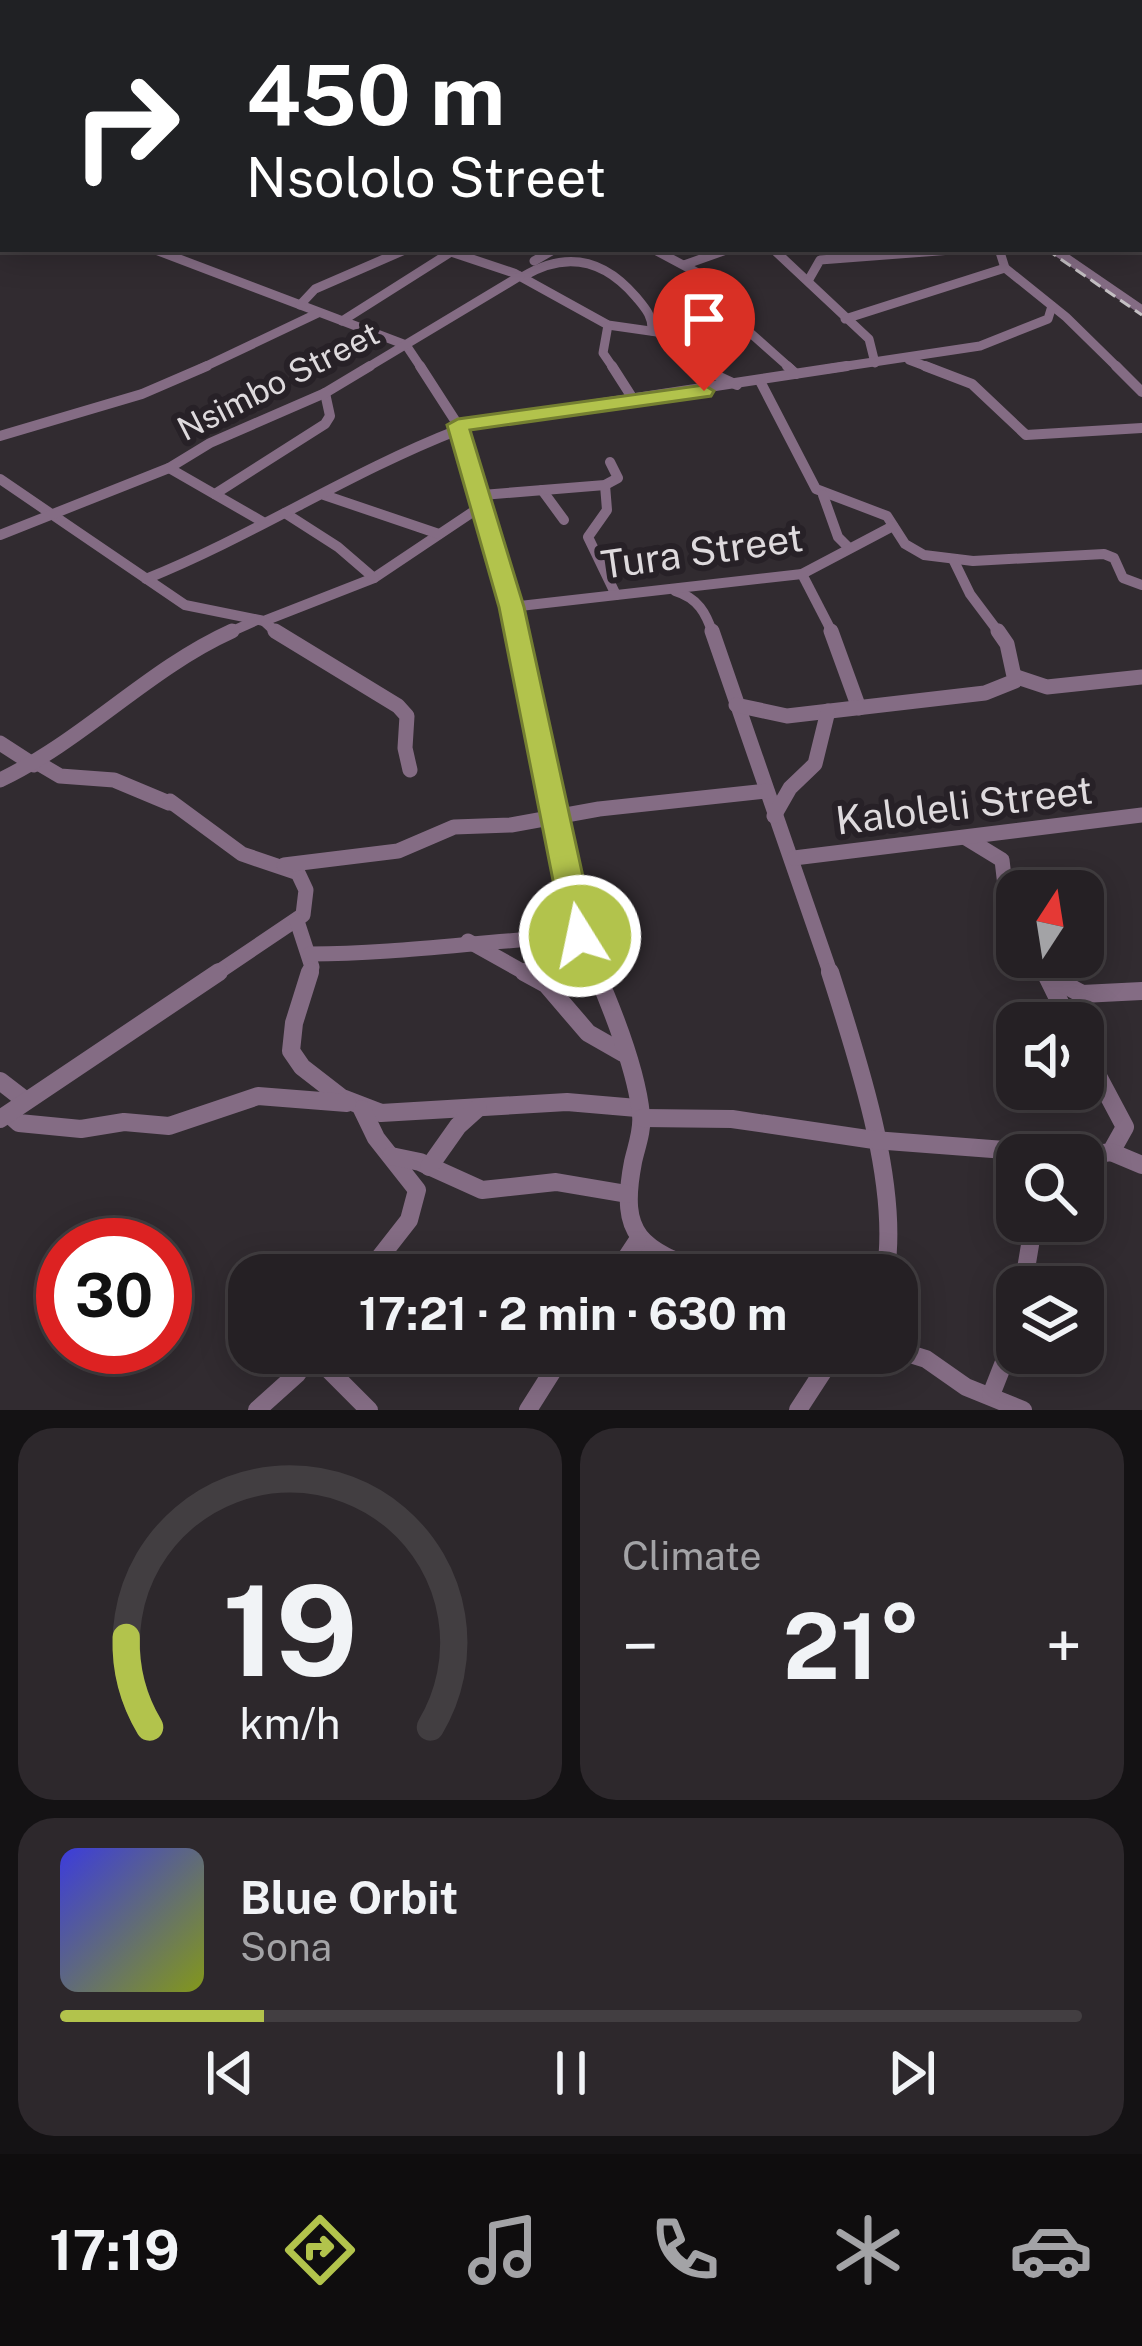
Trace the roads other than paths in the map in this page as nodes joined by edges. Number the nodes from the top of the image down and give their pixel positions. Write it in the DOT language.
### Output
graph roads {
  1 [pos="163,252"];
  2 [pos="193,252"];
  3 [pos="400,252"];
  4 [pos="444,252"];
  5 [pos="453,252"];
  6 [pos="551,252"];
  7 [pos="659,252"];
  8 [pos="720,252"];
  9 [pos="775,252"];
  10 [pos="925,252"];
  11 [pos="1000,252"];
  12 [pos="1058,252"];
  13 [pos="179,260"];
  14 [pos="684,265"];
  15 [pos="1005,268"];
  16 [pos="519,275"];
  17 [pos="808,281"];
  18 [pos="308,294"];
  19 [pos="276,297"];
  20 [pos="300,305"];
  21 [pos="1052,306"];
  22 [pos="1140,307"];
  23 [pos="318,313"];
  24 [pos="845,319"];
  25 [pos="342,321"];
  26 [pos="608,326"];
  27 [pos="652,331"];
  28 [pos="406,345"];
  29 [pos="905,359"];
  30 [pos="875,363"];
  31 [pos="796,374"];
  32 [pos="760,381"];
  33 [pos="738,386"];
  34 [pos="1142,392"];
  35 [pos="325,393"];
  36 [pos="635,402"];
  37 [pos="458,428"];
  38 [pos="1142,428"];
  39 [pos="0,436"];
  40 [pos="610,462"];
  41 [pos="169,468"];
  42 [pos="0,479"];
  43 [pos="605,485"];
  44 [pos="542,490"];
  45 [pos="215,494"];
  46 [pos="324,495"];
  47 [pos="823,495"];
  48 [pos="482,500"];
  49 [pos="50,513"];
  50 [pos="285,513"];
  51 [pos="564,520"];
  52 [pos="263,522"];
  53 [pos="892,526"];
  54 [pos="439,534"];
  55 [pos="0,535"];
  56 [pos="849,548"];
  57 [pos="952,560"];
  58 [pos="802,574"];
  59 [pos="146,578"];
  60 [pos="374,578"];
  61 [pos="1142,585"];
  62 [pos="676,591"];
  63 [pos="616,595"];
  64 [pos="511,607"];
  65 [pos="260,620"];
  66 [pos="1017,677"];
  67 [pos="1142,677"];
  68 [pos="736,705"];
  69 [pos="860,708"];
  70 [pos="828,711"];
  71 [pos="787,716"];
  72 [pos="746,730"];
  73 [pos="0,743"];
  74 [pos="36,764"];
  75 [pos="410,770"];
  76 [pos="0,780"];
  77 [pos="767,791"];
  78 [pos="1142,815"];
  79 [pos="558,816"];
  80 [pos="774,816"];
  81 [pos="1030,830"];
  82 [pos="966,838"];
  83 [pos="794,858"];
  84 [pos="1002,860"];
  85 [pos="284,866"];
  86 [pos="1003,870"];
  87 [pos="297,921"];
  88 [pos="580,936"];
  89 [pos="468,940"];
  90 [pos="264,943"];
  91 [pos="308,950"];
  92 [pos="1052,978"];
  93 [pos="1142,991"];
  94 [pos="1082,994"];
  95 [pos="1078,1002"];
  96 [pos="622,1053"];
  97 [pos="0,1082"];
  98 [pos="1104,1084"];
  99 [pos="26,1101"];
  100 [pos="357,1107"];
  101 [pos="478,1108"];
  102 [pos="639,1113"];
  103 [pos="4,1116"];
  104 [pos="874,1140"];
  105 [pos="996,1151"];
  106 [pos="1111,1152"];
  107 [pos="1104,1153"];
  108 [pos="391,1156"];
  109 [pos="1142,1165"];
  110 [pos="429,1167"];
  111 [pos="627,1193"];
  112 [pos="638,1240"];
  113 [pos="381,1254"];
  114 [pos="629,1254"];
  115 [pos="658,1254"];
  116 [pos="889,1254"];
  117 [pos="918,1357"];
  118 [pos="297,1374"];
  119 [pos="333,1374"];
  120 [pos="551,1374"];
  121 [pos="821,1374"];
  122 [pos="999,1374"];
  123 [pos="991,1395"];
  124 [pos="257,1410"];
  125 [pos="369,1410"];
  126 [pos="528,1410"];
  127 [pos="798,1410"];
  128 [pos="1023,1410"];
  1 -- 13 [label="street"];
  2 -- 13 [label="street"];
  3 -- 18 [label="street"];
  4 -- 25 [label="street"];
  5 -- 16 [label="street"];
  6 -- 16 [label="street, Nsimbo Street"];
  7 -- 14 [label="street"];
  8 -- 14 [label="street"];
  9 -- 17 [label="street"];
  10 -- 17 [label="street"];
  11 -- 15 [label="street"];
  12 -- 22 [label="street"];
  13 -- 19 [label="street"];
  14 -- 31 [label="street"];
  15 -- 21 [label="street"];
  15 -- 24 [label="street"];
  16 -- 26 [label="street"];
  16 -- 27 [label="street"];
  16 -- 28 [label="street, Nsimbo Street"];
  17 -- 24 [label="street"];
  18 -- 19 [label="street"];
  18 -- 20 [label="street"];
  19 -- 20 [label="street"];
  20 -- 23 [label="street"];
  21 -- 29 [label="street"];
  21 -- 34 [label="street"];
  23 -- 25 [label="street"];
  23 -- 39 [label="street"];
  24 -- 30 [label="street"];
  25 -- 28 [label="street"];
  26 -- 27 [label="street"];
  26 -- 36 [label="street"];
  27 -- 33 [label="street"];
  28 -- 35 [label="street, Nsimbo Street"];
  28 -- 37 [label="street"];
  29 -- 30 [label="street"];
  29 -- 38 [label="street"];
  30 -- 31 [label="street"];
  31 -- 32 [label="street"];
  32 -- 33 [label="street"];
  32 -- 47 [label="street"];
  33 -- 36 [label="street"];
  35 -- 41 [label="street, Nsimbo Street"];
  35 -- 45 [label="street"];
  36 -- 37 [label="street"];
  37 -- 46 [label="street"];
  37 -- 48 [label="street"];
  40 -- 43 [label="street"];
  41 -- 45 [label="street"];
  41 -- 49 [label="street, Nsimbo Street"];
  42 -- 49 [label="street"];
  43 -- 44 [label="street"];
  43 -- 63 [label="street"];
  44 -- 48 [label="street"];
  44 -- 51 [label="street"];
  45 -- 52 [label="street"];
  46 -- 50 [label="street"];
  46 -- 54 [label="street"];
  47 -- 53 [label="street"];
  47 -- 56 [label="street"];
  48 -- 54 [label="street"];
  48 -- 64 [label="street"];
  49 -- 55 [label="street, Nsimbo Street"];
  49 -- 59 [label="street"];
  50 -- 52 [label="street"];
  50 -- 60 [label="street"];
  52 -- 59 [label="street"];
  53 -- 56 [label="street, Tura Street"];
  53 -- 57 [label="street"];
  54 -- 60 [label="street"];
  56 -- 58 [label="street, Tura Street"];
  57 -- 61 [label="street"];
  57 -- 66 [label="street"];
  58 -- 62 [label="street, Tura Street"];
  58 -- 69 [label="street"];
  59 -- 65 [label="street"];
  60 -- 65 [label="street"];
  62 -- 63 [label="street, Tura Street"];
  62 -- 68 [label="street"];
  63 -- 64 [label="street, Tura Street"];
  64 -- 79 [label="street"];
  65 -- 74 [label="street"];
  65 -- 75 [label="street"];
  66 -- 67 [label="street"];
  66 -- 69 [label="street"];
  68 -- 71 [label="street"];
  68 -- 72 [label="street"];
  69 -- 70 [label="street"];
  70 -- 71 [label="street"];
  70 -- 80 [label="street"];
  71 -- 72 [label="street"];
  72 -- 77 [label="street"];
  73 -- 74 [label="street"];
  74 -- 76 [label="street"];
  74 -- 85 [label="street"];
  77 -- 79 [label="street"];
  77 -- 80 [label="street"];
  78 -- 81 [label="street, Kaloleli Street"];
  79 -- 85 [label="street"];
  79 -- 88 [label="street"];
  80 -- 83 [label="street"];
  81 -- 82 [label="street, Kaloleli Street"];
  81 -- 84 [label="street"];
  82 -- 83 [label="street, Kaloleli Street"];
  82 -- 84 [label="street"];
  83 -- 104 [label="street"];
  84 -- 86 [label="street"];
  85 -- 87 [label="street"];
  87 -- 90 [label="street"];
  87 -- 91 [label="street"];
  88 -- 89 [label="street"];
  88 -- 96 [label="street"];
  89 -- 91 [label="street"];
  89 -- 96 [label="street"];
  90 -- 91 [label="street"];
  90 -- 99 [label="street"];
  91 -- 100 [label="street"];
  92 -- 94 [label="street"];
  93 -- 94 [label="street"];
  94 -- 95 [label="street"];
  96 -- 102 [label="street"];
  97 -- 99 [label="street"];
  98 -- 106 [label="street"];
  99 -- 103 [label="street"];
  100 -- 101 [label="street"];
  100 -- 103 [label="street"];
  100 -- 108 [label="street"];
  101 -- 102 [label="street"];
  101 -- 110 [label="street"];
  102 -- 104 [label="street"];
  102 -- 111 [label="street"];
  104 -- 105 [label="street"];
  104 -- 116 [label="street"];
  106 -- 107 [label="street"];
  106 -- 109 [label="street"];
  108 -- 110 [label="street"];
  108 -- 113 [label="street"];
  110 -- 111 [label="street"];
  111 -- 112 [label="street"];
  112 -- 114 [label="street"];
  112 -- 115 [label="street"];
  117 -- 123 [label="street"];
  118 -- 124 [label="street"];
  119 -- 125 [label="street"];
  120 -- 126 [label="street"];
  121 -- 127 [label="street"];
  122 -- 123 [label="street"];
  123 -- 128 [label="street"];
}
